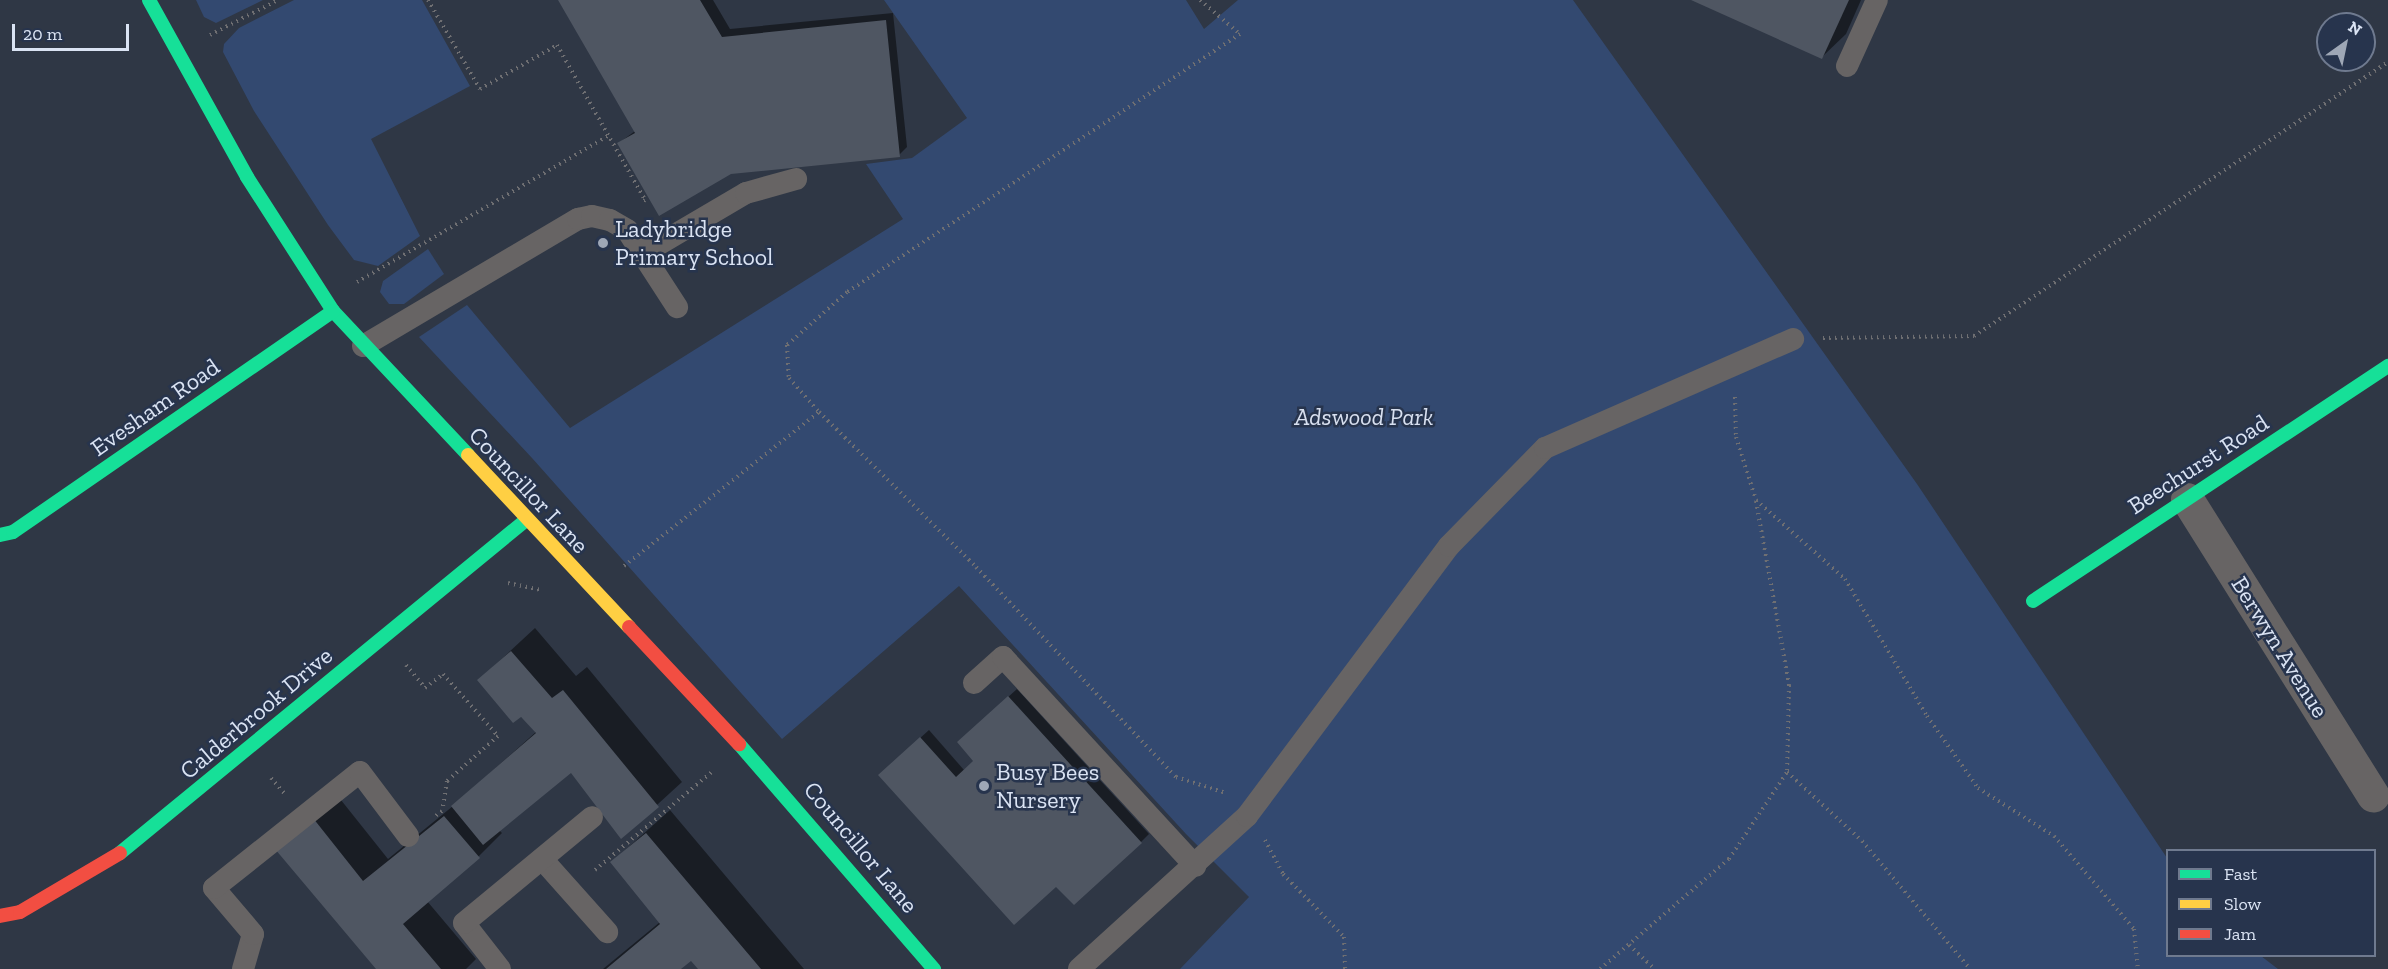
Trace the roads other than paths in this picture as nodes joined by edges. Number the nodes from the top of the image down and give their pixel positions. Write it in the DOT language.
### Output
graph roads {
  1 [pos="149,0"];
  2 [pos="1877,0"];
  3 [pos="1846,66"];
  4 [pos="796,179"];
  5 [pos="644,253"];
  6 [pos="676,308"];
  7 [pos="333,311"];
  8 [pos="1793,339"];
  9 [pos="363,346"];
  10 [pos="2388,366"];
  11 [pos="2187,499"];
  12 [pos="526,520"];
  13 [pos="0,535"];
  14 [pos="2033,601"];
  15 [pos="974,683"];
  16 [pos="2373,795"];
  17 [pos="592,817"];
  18 [pos="408,836"];
  19 [pos="542,859"];
  20 [pos="1195,866"];
  21 [pos="0,916"];
  22 [pos="607,932"];
  23 [pos="243,969"];
  24 [pos="500,969"];
  25 [pos="934,969"];
  26 [pos="1079,969"];
  1 -- 7 [label="street, Councillor Lane"];
  2 -- 3 [label="lane"];
  4 -- 5 [label="lane"];
  5 -- 6 [label="lane"];
  5 -- 9 [label="lane"];
  7 -- 9 [label="street, Councillor Lane"];
  7 -- 13 [label="street, Evesham Road"];
  8 -- 20 [label="lane"];
  9 -- 12 [label="street, Councillor Lane"];
  10 -- 11 [label="street, Beechurst Road"];
  11 -- 14 [label="street, Beechurst Road"];
  11 -- 16 [label="street, Berwyn Avenue"];
  12 -- 21 [label="street, Calderbrook Drive"];
  12 -- 25 [label="street, Councillor Lane"];
  15 -- 20 [label="lane"];
  17 -- 19 [label="lane"];
  18 -- 23 [label="lane"];
  19 -- 22 [label="lane"];
  19 -- 24 [label="lane"];
  20 -- 26 [label="lane"];
}
